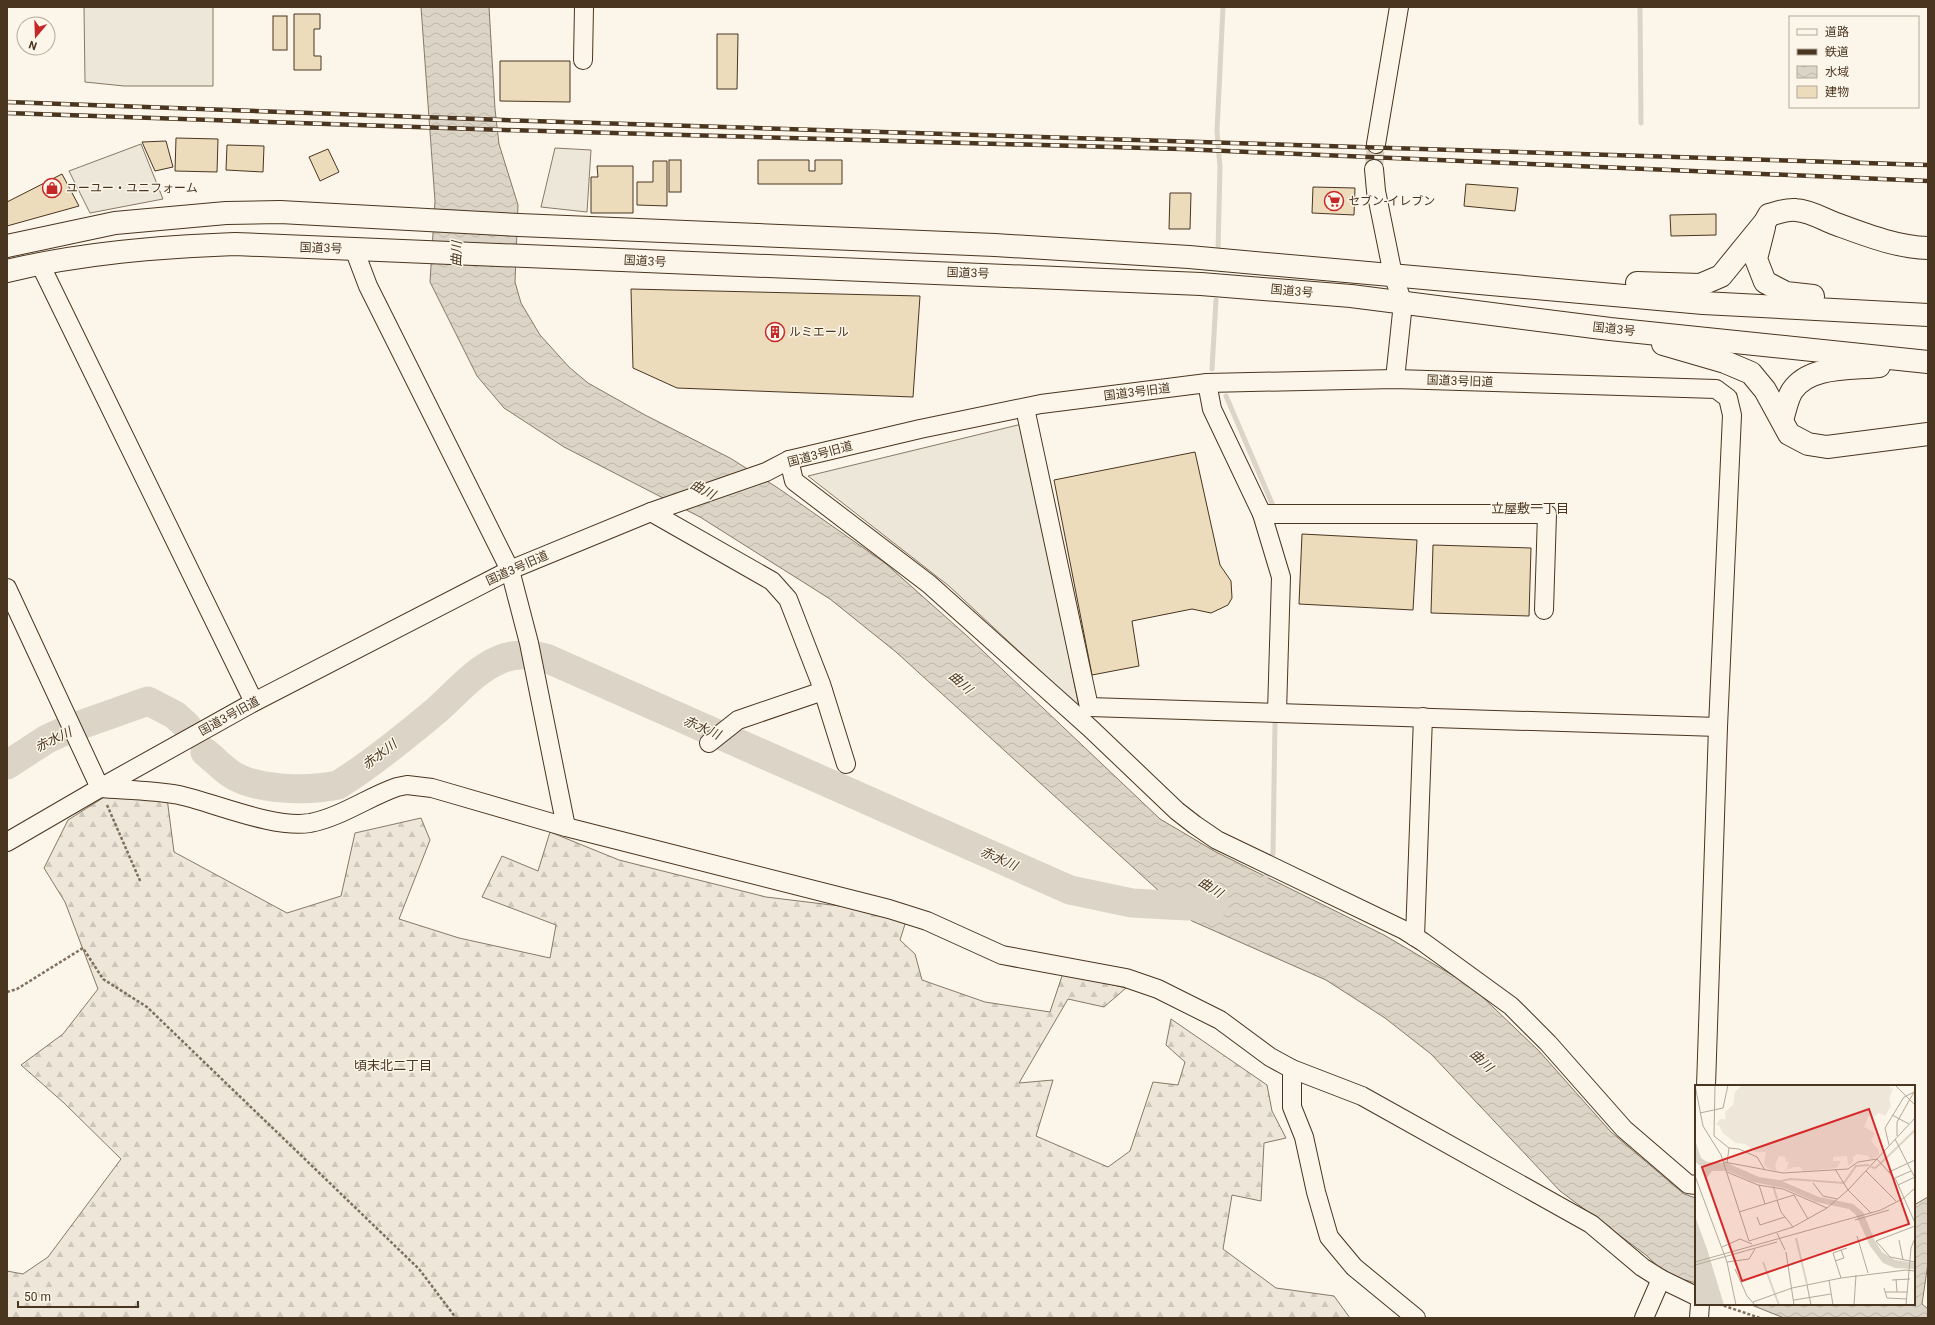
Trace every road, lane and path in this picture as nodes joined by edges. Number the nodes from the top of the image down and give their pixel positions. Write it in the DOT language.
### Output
graph roads {
  1 [pos="584,7"];
  2 [pos="1399,7"];
  3 [pos="583,60"];
  4 [pos="1376,144"];
  5 [pos="1374,169"];
  6 [pos="1765,222"];
  7 [pos="7,246"];
  8 [pos="1928,248"];
  9 [pos="354,249"];
  10 [pos="40,264"];
  11 [pos="7,271"];
  12 [pos="1393,275"];
  13 [pos="1522,285"];
  14 [pos="1403,303"];
  15 [pos="1928,315"];
  16 [pos="1610,329"];
  17 [pos="1928,363"];
  18 [pos="1395,379"];
  19 [pos="1207,383"];
  20 [pos="1025,408"];
  21 [pos="1782,420"];
  22 [pos="1928,434"];
  23 [pos="789,460"];
  24 [pos="651,512"];
  25 [pos="1262,514"];
  26 [pos="510,570"];
  27 [pos="7,588"];
  28 [pos="11,607"];
  29 [pos="1544,610"];
  30 [pos="823,691"];
  31 [pos="254,702"];
  32 [pos="1277,712"];
  33 [pos="1422,717"];
  34 [pos="1718,727"];
  35 [pos="709,743"];
  36 [pos="846,764"];
  37 [pos="100,788"];
  38 [pos="566,827"];
  39 [pos="7,842"];
  40 [pos="142,883"];
  41 [pos="1415,937"];
  42 [pos="7,992"];
  43 [pos="1292,1069"];
  44 [pos="1706,1085"];
  45 [pos="1695,1185"];
  46 [pos="1661,1279"];
  47 [pos="1695,1296"];
  48 [pos="1700,1305"];
  49 [pos="1722,1305"];
  50 [pos="456,1318"];
  51 [pos="1416,1318"];
  52 [pos="1644,1318"];
  53 [pos="1699,1318"];
  54 [pos="1760,1318"];
  1 -- 3 [label="street"];
  2 -- 4 [label="street"];
  5 -- 12 [label="street"];
  6 -- 8 [label="highway"];
  6 -- 13 [label="highway"];
  6 -- 15 [label="highway"];
  7 -- 12 [label="highway, 国道3号"];
  9 -- 10 [label="highway, 国道3号"];
  9 -- 14 [label="highway, 国道3号"];
  9 -- 26 [label="street"];
  10 -- 11 [label="highway, 国道3号"];
  10 -- 31 [label="street"];
  12 -- 13 [label="highway, 国道3号"];
  12 -- 14 [label="street"];
  13 -- 15 [label="highway, 国道3号"];
  14 -- 16 [label="highway, 国道3号"];
  14 -- 18 [label="street"];
  16 -- 17 [label="highway, 国道3号"];
  16 -- 21 [label="highway"];
  17 -- 21 [label="highway"];
  18 -- 19 [label="street, 国道3号旧道"];
  18 -- 34 [label="street, 国道3号旧道"];
  19 -- 20 [label="street, 国道3号旧道"];
  19 -- 25 [label="street"];
  20 -- 23 [label="street, 国道3号旧道"];
  20 -- 32 [label="street"];
  21 -- 22 [label="highway"];
  23 -- 24 [label="street, 国道3号旧道"];
  23 -- 41 [label="street"];
  24 -- 26 [label="street, 国道3号旧道"];
  24 -- 30 [label="street"];
  25 -- 29 [label="street"];
  25 -- 32 [label="street"];
  26 -- 31 [label="street, 国道3号旧道"];
  26 -- 38 [label="street"];
  27 -- 28 [label="street"];
  28 -- 37 [label="street"];
  30 -- 35 [label="street"];
  30 -- 36 [label="street"];
  31 -- 37 [label="street, 国道3号旧道"];
  32 -- 33 [label="street"];
  33 -- 34 [label="street"];
  33 -- 41 [label="street"];
  34 -- 44 [label="street"];
  37 -- 38 [label="street"];
  37 -- 39 [label="street, 国道3号旧道"];
  37 -- 40 [label="path"];
  38 -- 43 [label="street"];
  41 -- 45 [label="street"];
  42 -- 50 [label="path"];
  43 -- 46 [label="street"];
  43 -- 51 [label="street"];
  46 -- 47 [label="street"];
  46 -- 52 [label="street"];
  48 -- 53 [label="street"];
  49 -- 54 [label="path"];
}
